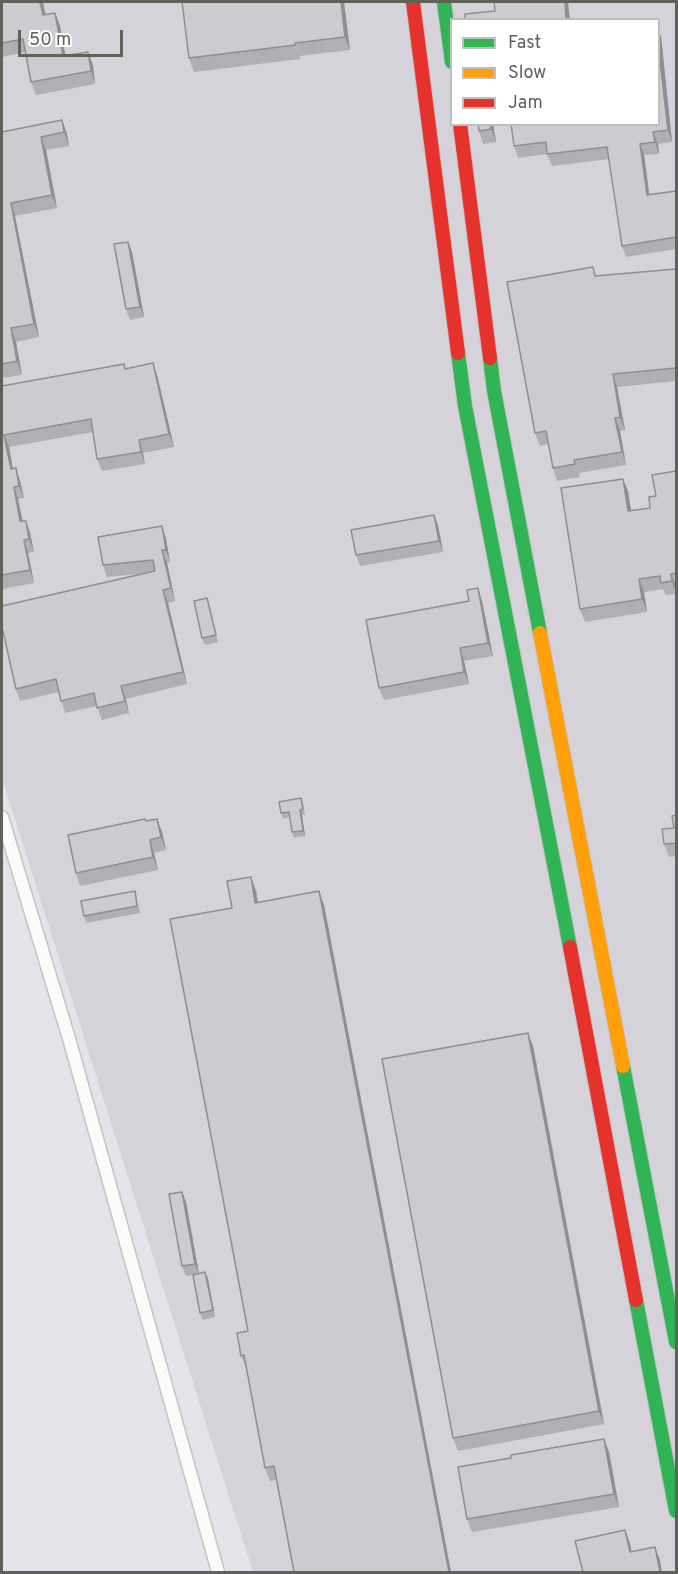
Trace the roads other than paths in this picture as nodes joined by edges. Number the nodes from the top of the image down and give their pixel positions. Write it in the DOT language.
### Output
graph roads {
  1 [pos="413,2"];
  2 [pos="444,2"];
  3 [pos="433,35"];
  4 [pos="450,59"];
  5 [pos="460,126"];
  6 [pos="2,818"];
  7 [pos="676,1342"];
  8 [pos="676,1511"];
  9 [pos="218,1572"];
  1 -- 3 [label="street"];
  2 -- 3 [label="street"];
  3 -- 4 [label="street"];
  3 -- 8 [label="street"];
  5 -- 7 [label="street"];
  6 -- 9 [label="street"];
}
